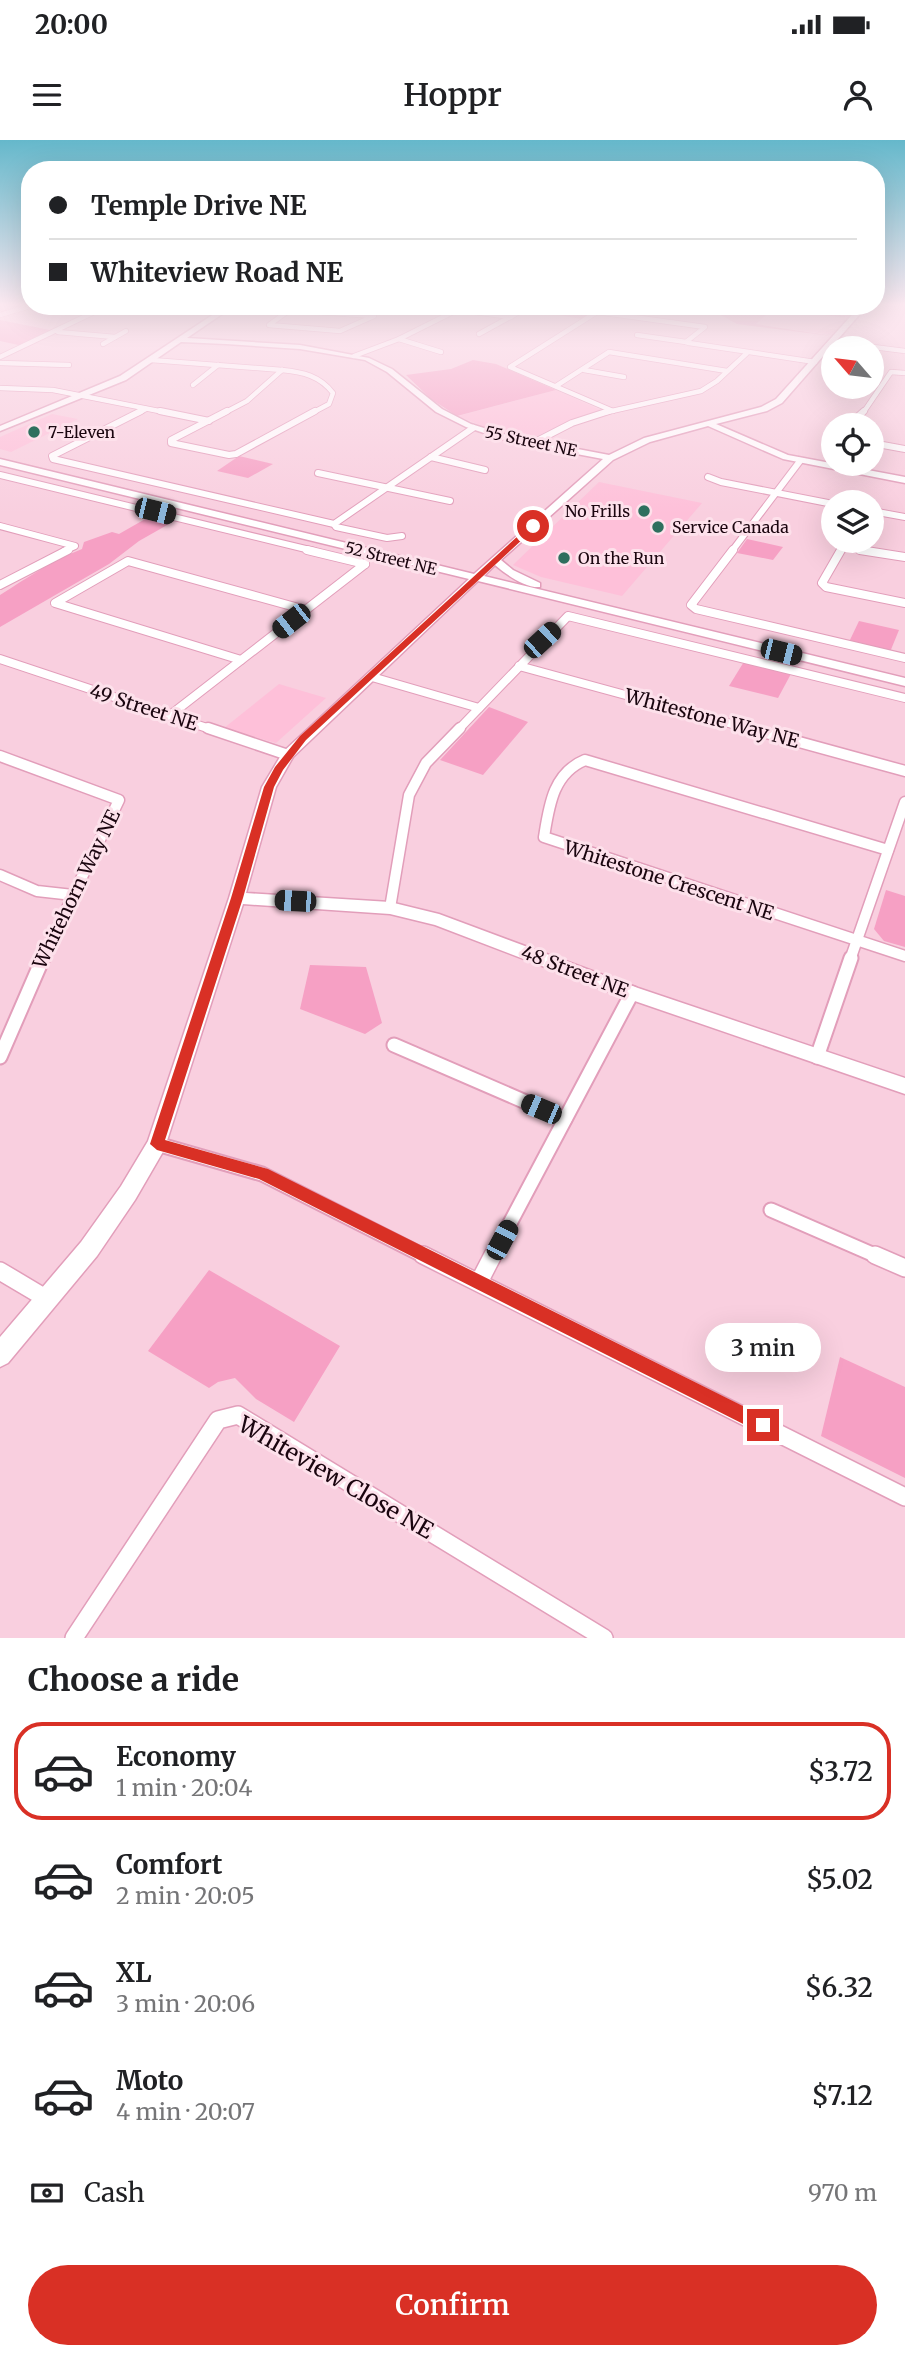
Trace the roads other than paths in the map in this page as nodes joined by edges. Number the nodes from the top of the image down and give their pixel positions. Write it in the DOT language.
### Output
graph roads {
  1 [pos="128,375"];
  2 [pos="205,375"];
  3 [pos="276,375"];
  4 [pos="308,375"];
  5 [pos="396,375"];
  6 [pos="529,375"];
  7 [pos="575,375"];
  8 [pos="612,375"];
  9 [pos="722,375"];
  10 [pos="803,375"];
  11 [pos="889,375"];
  12 [pos="624,377"];
  13 [pos="192,385"];
  14 [pos="556,386"];
  15 [pos="0,388"];
  16 [pos="83,396"];
  17 [pos="146,409"];
  18 [pos="614,411"];
  19 [pos="863,413"];
  20 [pos="209,421"];
  21 [pos="709,424"];
  22 [pos="473,428"];
  23 [pos="0,429"];
  24 [pos="533,443"];
  25 [pos="884,445"];
  26 [pos="905,449"];
  27 [pos="0,456"];
  28 [pos="431,457"];
  29 [pos="610,458"];
  30 [pos="800,461"];
  31 [pos="0,462"];
  32 [pos="485,470"];
  33 [pos="318,473"];
  34 [pos="0,475"];
  35 [pos="708,477"];
  36 [pos="905,480"];
  37 [pos="386,488"];
  38 [pos="775,493"];
  39 [pos="450,501"];
  40 [pos="821,502"];
  41 [pos="884,513"];
  42 [pos="905,517"];
  43 [pos="334,524"];
  44 [pos="0,526"];
  45 [pos="402,536"];
  46 [pos="905,557"];
  47 [pos="495,560"];
  48 [pos="475,579"];
  49 [pos="0,585"];
  50 [pos="536,585"];
  51 [pos="905,604"];
  52 [pos="306,610"];
  53 [pos="905,658"];
  54 [pos="241,660"];
  55 [pos="2,662"];
  56 [pos="519,666"];
  57 [pos="905,673"];
  58 [pos="372,677"];
  59 [pos="905,682"];
  60 [pos="905,698"];
  61 [pos="479,708"];
  62 [pos="169,716"];
  63 [pos="288,755"];
  64 [pos="0,756"];
  65 [pos="905,771"];
  66 [pos="905,802"];
  67 [pos="888,850"];
  68 [pos="0,875"];
  69 [pos="73,895"];
  70 [pos="237,898"];
  71 [pos="390,908"];
  72 [pos="857,942"];
  73 [pos="905,956"];
  74 [pos="632,993"];
  75 [pos="394,1045"];
  76 [pos="0,1057"];
  77 [pos="817,1057"];
  78 [pos="905,1086"];
  79 [pos="565,1119"];
  80 [pos="157,1144"];
  81 [pos="771,1210"];
  82 [pos="905,1269"];
  83 [pos="0,1271"];
  84 [pos="479,1282"];
  85 [pos="47,1299"];
  86 [pos="0,1355"];
  87 [pos="905,1497"];
  88 [pos="74,1638"];
  89 [pos="604,1638"];
  1 -- 16 [label="street"];
  2 -- 13 [label="street"];
  3 -- 20 [label="street"];
  4 -- 20 [label="street"];
  5 -- 22 [label="street, 55 Street NE"];
  6 -- 14 [label="street"];
  7 -- 14 [label="street"];
  8 -- 12 [label="street"];
  9 -- 18 [label="street"];
  10 -- 21 [label="street"];
  11 -- 19 [label="street"];
  14 -- 18 [label="street"];
  15 -- 16 [label="street"];
  16 -- 17 [label="street"];
  16 -- 23 [label="street"];
  17 -- 20 [label="street"];
  17 -- 43 [label="street"];
  18 -- 24 [label="street"];
  21 -- 29 [label="street"];
  21 -- 30 [label="street"];
  22 -- 24 [label="street, 55 Street NE"];
  22 -- 28 [label="street"];
  24 -- 29 [label="street, 55 Street NE"];
  25 -- 26 [label="street"];
  27 -- 48 [label="street, 52 Street NE"];
  28 -- 32 [label="street"];
  28 -- 37 [label="street"];
  29 -- 47 [label="street"];
  30 -- 36 [label="street"];
  30 -- 38 [label="street"];
  31 -- 48 [label="street, 52 Street NE"];
  33 -- 37 [label="street"];
  34 -- 52 [label="street"];
  35 -- 38 [label="street"];
  37 -- 39 [label="street"];
  37 -- 43 [label="street"];
  38 -- 40 [label="street"];
  38 -- 53 [label="street"];
  41 -- 42 [label="street"];
  43 -- 45 [label="street"];
  44 -- 49 [label="street"];
  46 -- 51 [label="street"];
  47 -- 48 [label="street"];
  47 -- 50 [label="street"];
  48 -- 50 [label="street, 52 Street NE"];
  48 -- 58 [label="street"];
  48 -- 59 [label="street, 52 Street NE"];
  50 -- 57 [label="street, 52 Street NE"];
  52 -- 54 [label="street"];
  52 -- 54 [label="street"];
  54 -- 62 [label="street"];
  55 -- 62 [label="street, 49 Street NE"];
  56 -- 60 [label="street"];
  56 -- 61 [label="street"];
  56 -- 65 [label="street, Whitestone Way NE"];
  58 -- 61 [label="street"];
  58 -- 63 [label="street"];
  61 -- 71 [label="street"];
  62 -- 63 [label="street, 49 Street NE"];
  63 -- 70 [label="street"];
  64 -- 69 [label="street, Whitehorn Way NE"];
  66 -- 67 [label="street"];
  67 -- 72 [label="street"];
  67 -- 72 [label="street, Whitestone Crescent NE"];
  68 -- 69 [label="street"];
  69 -- 76 [label="street, Whitehorn Way NE"];
  70 -- 71 [label="street, 48 Street NE"];
  70 -- 80 [label="street"];
  71 -- 74 [label="street, 48 Street NE"];
  72 -- 73 [label="street, Whitestone Crescent NE"];
  72 -- 77 [label="street"];
  74 -- 77 [label="street, 48 Street NE"];
  74 -- 79 [label="street"];
  75 -- 79 [label="street"];
  77 -- 78 [label="street, 48 Street NE"];
  79 -- 84 [label="street"];
  80 -- 84 [label="street"];
  80 -- 85 [label="street"];
  81 -- 82 [label="street"];
  83 -- 85 [label="street"];
  84 -- 87 [label="street"];
  85 -- 86 [label="street"];
  88 -- 89 [label="street, Whiteview Close NE"];
}
